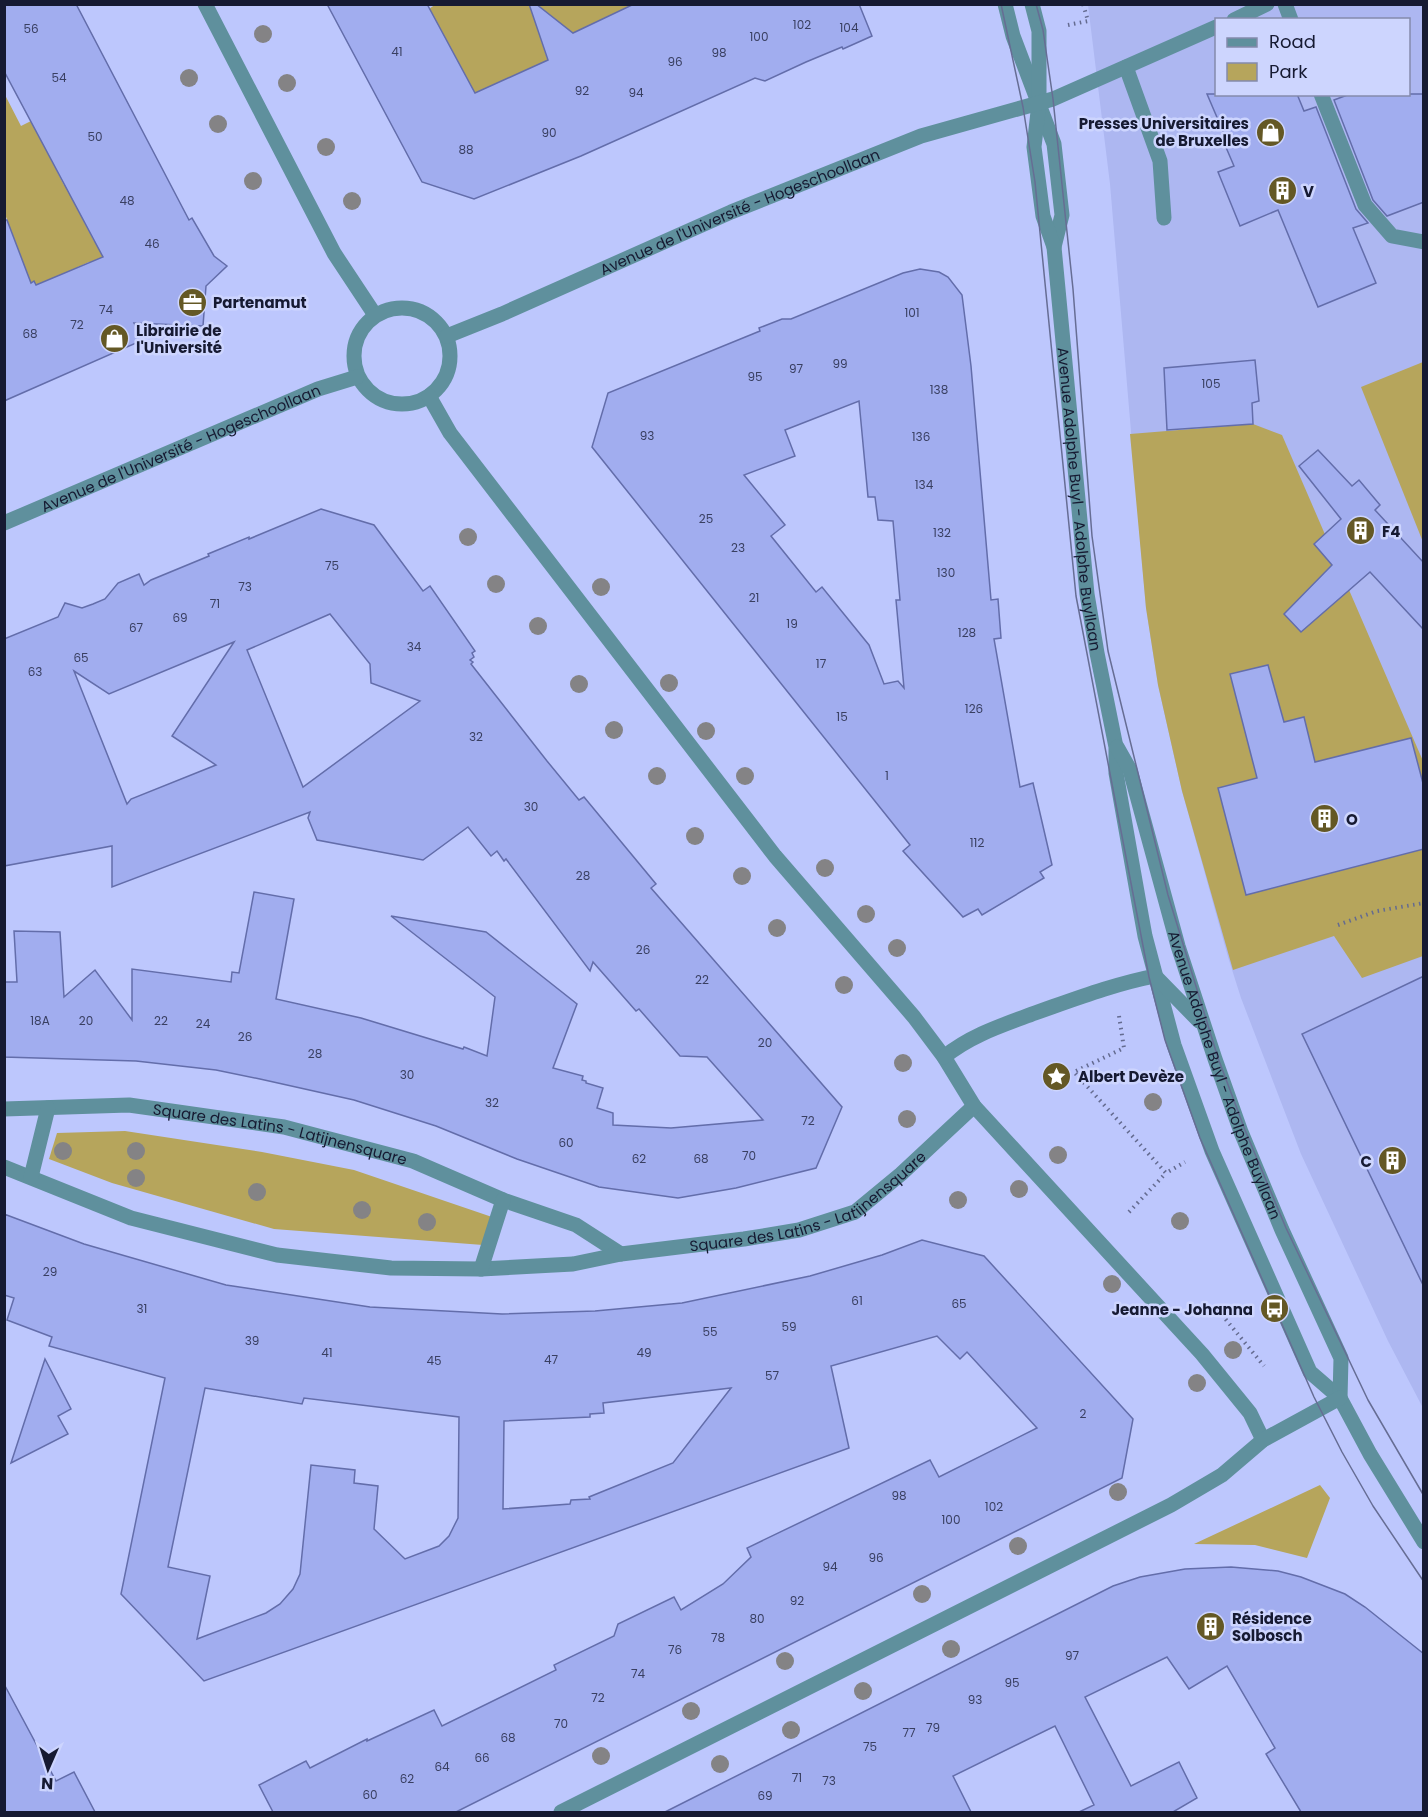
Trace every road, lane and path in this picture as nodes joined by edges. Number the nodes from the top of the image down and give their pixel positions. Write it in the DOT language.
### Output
graph roads {
  1 [pos="205,4"];
  2 [pos="1005,4"];
  3 [pos="1032,4"];
  4 [pos="1083,4"];
  5 [pos="1267,4"];
  6 [pos="1238,18"];
  7 [pos="1065,25"];
  8 [pos="1215,27"];
  9 [pos="1126,67"];
  10 [pos="1322,96"];
  11 [pos="1039,103"];
  12 [pos="1164,218"];
  13 [pos="1424,242"];
  14 [pos="375,315"];
  15 [pos="447,336"];
  16 [pos="357,377"];
  17 [pos="429,396"];
  18 [pos="4,523"];
  19 [pos="1116,747"];
  20 [pos="1424,903"];
  21 [pos="1338,925"];
  22 [pos="1155,976"];
  23 [pos="1118,1012"];
  24 [pos="1203,1024"];
  25 [pos="944,1057"];
  26 [pos="974,1107"];
  27 [pos="48,1108"];
  28 [pos="4,1109"];
  29 [pos="1190,1160"];
  30 [pos="4,1167"];
  31 [pos="1166,1173"];
  32 [pos="31,1177"];
  33 [pos="503,1200"];
  34 [pos="1129,1212"];
  35 [pos="621,1254"];
  36 [pos="481,1269"];
  37 [pos="1218,1310"];
  38 [pos="1264,1366"];
  39 [pos="1340,1398"];
  40 [pos="1263,1440"];
  41 [pos="1424,1542"];
  42 [pos="561,1812"];
  1 -- 14 [label="street"];
  2 -- 11 [label="street, Avenue Adolphe Buyl - Adolphe Buyllaan"];
  3 -- 11 [label="street, Avenue Adolphe Buyl - Adolphe Buyllaan"];
  4 -- 7 [label="path"];
  5 -- 6 [label="street"];
  8 -- 9 [label="street, Avenue de l'Université - Hogeschoollaan"];
  9 -- 11 [label="street, Avenue de l'Université - Hogeschoollaan"];
  9 -- 12 [label="street"];
  10 -- 13 [label="street"];
  11 -- 15 [label="street, Avenue de l'Université - Hogeschoollaan"];
  11 -- 19 [label="street, Avenue Adolphe Buyl - Adolphe Buyllaan"];
  14 -- 15 [label="street"];
  14 -- 16 [label="street"];
  15 -- 17 [label="street"];
  16 -- 17 [label="street"];
  16 -- 18 [label="street, Avenue de l'Université - Hogeschoollaan"];
  17 -- 25 [label="street"];
  19 -- 22 [label="street, Avenue Adolphe Buyl - Adolphe Buyllaan"];
  19 -- 24 [label="street, Avenue Adolphe Buyl - Adolphe Buyllaan"];
  20 -- 21 [label="path"];
  22 -- 24 [label="street"];
  22 -- 25 [label="street"];
  22 -- 39 [label="street, Avenue Adolphe Buyl - Adolphe Buyllaan"];
  23 -- 31 [label="path"];
  24 -- 39 [label="street, Avenue Adolphe Buyl - Adolphe Buyllaan"];
  25 -- 26 [label="street"];
  26 -- 35 [label="street, Square des Latins - Latijnensquare"];
  26 -- 40 [label="street"];
  27 -- 28 [label="street, Square des Latins - Latijnensquare"];
  27 -- 32 [label="street"];
  27 -- 33 [label="street, Square des Latins - Latijnensquare"];
  29 -- 31 [label="path"];
  30 -- 32 [label="street, Square des Latins - Latijnensquare"];
  31 -- 34 [label="path"];
  32 -- 36 [label="street, Square des Latins - Latijnensquare"];
  33 -- 35 [label="street, Square des Latins - Latijnensquare"];
  33 -- 36 [label="street"];
  35 -- 36 [label="street, Square des Latins - Latijnensquare"];
  37 -- 38 [label="path"];
  39 -- 40 [label="street"];
  39 -- 41 [label="street, Avenue Adolphe Buyl - Adolphe Buyllaan"];
  40 -- 42 [label="street"];
}
